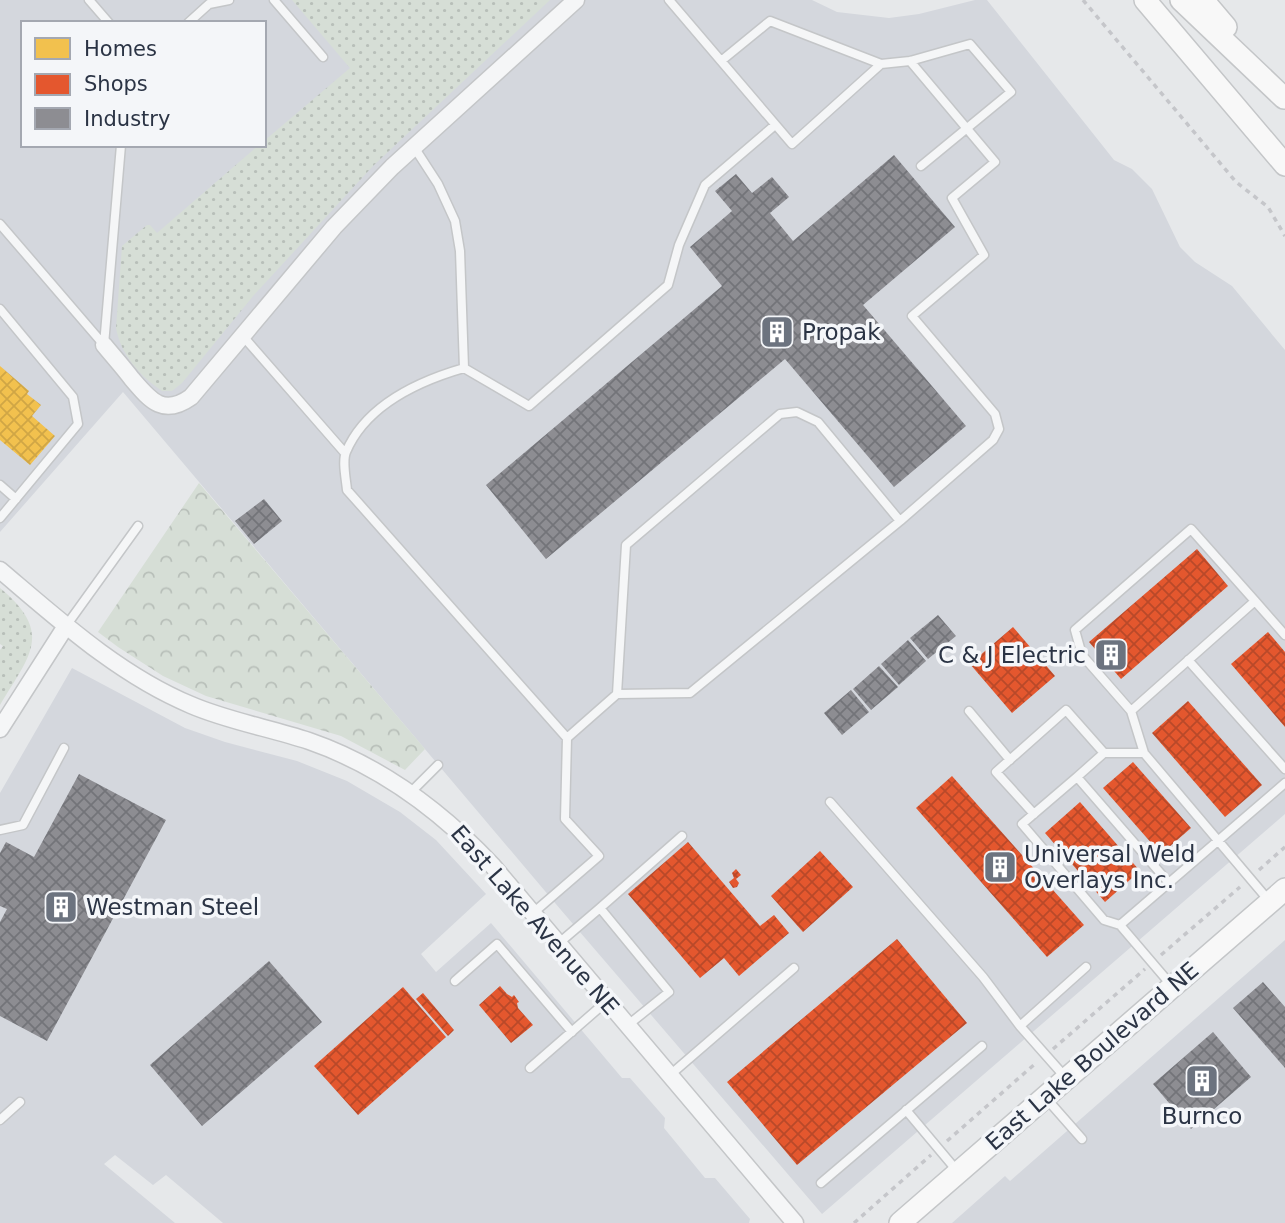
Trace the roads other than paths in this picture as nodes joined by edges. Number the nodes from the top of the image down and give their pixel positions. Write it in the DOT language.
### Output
graph roads {
  1 [pos="89,0"];
  2 [pos="229,0"];
  3 [pos="274,0"];
  4 [pos="576,0"];
  5 [pos="669,0"];
  6 [pos="1145,0"];
  7 [pos="1181,0"];
  8 [pos="1203,0"];
  9 [pos="106,21"];
  10 [pos="190,21"];
  11 [pos="323,57"];
  12 [pos="721,61"];
  13 [pos="910,61"];
  14 [pos="881,64"];
  15 [pos="1285,98"];
  16 [pos="775,125"];
  17 [pos="966,128"];
  18 [pos="121,147"];
  19 [pos="414,147"];
  20 [pos="1285,165"];
  21 [pos="922,166"];
  22 [pos="0,224"];
  23 [pos="0,309"];
  24 [pos="242,335"];
  25 [pos="104,345"];
  26 [pos="464,369"];
  27 [pos="345,453"];
  28 [pos="0,485"];
  29 [pos="16,499"];
  30 [pos="0,518"];
  31 [pos="900,520"];
  32 [pos="138,526"];
  33 [pos="0,570"];
  34 [pos="1255,601"];
  35 [pos="66,626"];
  36 [pos="1285,635"];
  37 [pos="1188,660"];
  38 [pos="617,694"];
  39 [pos="1131,711"];
  40 [pos="968,712"];
  41 [pos="0,729"];
  42 [pos="567,738"];
  43 [pos="64,748"];
  44 [pos="1104,753"];
  45 [pos="1144,753"];
  46 [pos="1010,760"];
  47 [pos="438,765"];
  48 [pos="1285,769"];
  49 [pos="1077,777"];
  50 [pos="1285,783"];
  51 [pos="411,792"];
  52 [pos="830,802"];
  53 [pos="1034,814"];
  54 [pos="0,830"];
  55 [pos="682,836"];
  56 [pos="1218,841"];
  57 [pos="1169,883"];
  58 [pos="1278,895"];
  59 [pos="600,908"];
  60 [pos="533,913"];
  61 [pos="1120,925"];
  62 [pos="559,943"];
  63 [pos="1086,967"];
  64 [pos="794,968"];
  65 [pos="455,981"];
  66 [pos="1172,986"];
  67 [pos="607,1000"];
  68 [pos="628,1025"];
  69 [pos="1020,1026"];
  70 [pos="572,1032"];
  71 [pos="982,1046"];
  72 [pos="530,1068"];
  73 [pos="670,1075"];
  74 [pos="1066,1078"];
  75 [pos="1045,1097"];
  76 [pos="20,1102"];
  77 [pos="906,1110"];
  78 [pos="0,1120"];
  79 [pos="1082,1139"];
  80 [pos="958,1172"];
  81 [pos="821,1182"];
  82 [pos="795,1223"];
  83 [pos="900,1223"];
  1 -- 9 [label="lane"];
  2 -- 10 [label="lane"];
  3 -- 11 [label="lane"];
  4 -- 19 [label="street"];
  5 -- 12 [label="lane"];
  6 -- 20 [label="main road"];
  7 -- 15 [label="main road"];
  8 -- 15 [label="main road"];
  12 -- 14 [label="lane"];
  12 -- 16 [label="lane"];
  13 -- 14 [label="lane"];
  13 -- 17 [label="lane"];
  13 -- 17 [label="lane"];
  14 -- 16 [label="lane"];
  16 -- 26 [label="lane"];
  17 -- 21 [label="lane"];
  17 -- 31 [label="lane"];
  18 -- 25 [label="lane"];
  19 -- 24 [label="street"];
  19 -- 26 [label="lane"];
  22 -- 25 [label="lane"];
  23 -- 29 [label="lane"];
  24 -- 25 [label="street"];
  24 -- 27 [label="lane"];
  26 -- 27 [label="lane"];
  27 -- 42 [label="lane"];
  28 -- 29 [label="lane"];
  29 -- 30 [label="lane"];
  31 -- 38 [label="lane"];
  31 -- 38 [label="lane"];
  32 -- 35 [label="lane"];
  33 -- 35 [label="street, East Lake Avenue NE"];
  34 -- 36 [label="lane"];
  34 -- 37 [label="lane"];
  34 -- 39 [label="lane"];
  35 -- 41 [label="street"];
  35 -- 51 [label="street, East Lake Avenue NE"];
  37 -- 39 [label="lane"];
  37 -- 48 [label="lane"];
  38 -- 42 [label="lane"];
  39 -- 45 [label="lane"];
  40 -- 46 [label="lane"];
  42 -- 60 [label="lane"];
  43 -- 54 [label="lane"];
  44 -- 45 [label="lane"];
  44 -- 46 [label="lane"];
  44 -- 49 [label="lane"];
  45 -- 56 [label="lane"];
  46 -- 53 [label="lane"];
  47 -- 51 [label="lane"];
  49 -- 53 [label="lane"];
  49 -- 57 [label="lane"];
  50 -- 56 [label="lane"];
  51 -- 60 [label="street, East Lake Avenue NE"];
  52 -- 69 [label="lane"];
  53 -- 61 [label="lane"];
  55 -- 59 [label="lane"];
  56 -- 57 [label="lane"];
  56 -- 58 [label="lane"];
  57 -- 61 [label="lane"];
  58 -- 66 [label="main road, East Lake Boulevard NE"];
  59 -- 62 [label="lane"];
  59 -- 68 [label="lane"];
  60 -- 62 [label="street, East Lake Avenue NE"];
  61 -- 66 [label="lane"];
  62 -- 67 [label="street, East Lake Avenue NE"];
  63 -- 69 [label="lane"];
  64 -- 73 [label="lane"];
  65 -- 70 [label="lane"];
  66 -- 74 [label="main road, East Lake Boulevard NE"];
  67 -- 68 [label="street, East Lake Avenue NE"];
  67 -- 70 [label="lane"];
  68 -- 73 [label="street, East Lake Avenue NE"];
  69 -- 74 [label="lane"];
  70 -- 72 [label="lane"];
  71 -- 77 [label="lane"];
  73 -- 82 [label="street, East Lake Avenue NE"];
  74 -- 75 [label="main road, East Lake Boulevard NE"];
  75 -- 79 [label="lane"];
  75 -- 80 [label="main road, East Lake Boulevard NE"];
  76 -- 78 [label="lane"];
  77 -- 80 [label="lane"];
  77 -- 81 [label="lane"];
  80 -- 83 [label="main road, East Lake Boulevard NE"];
}
